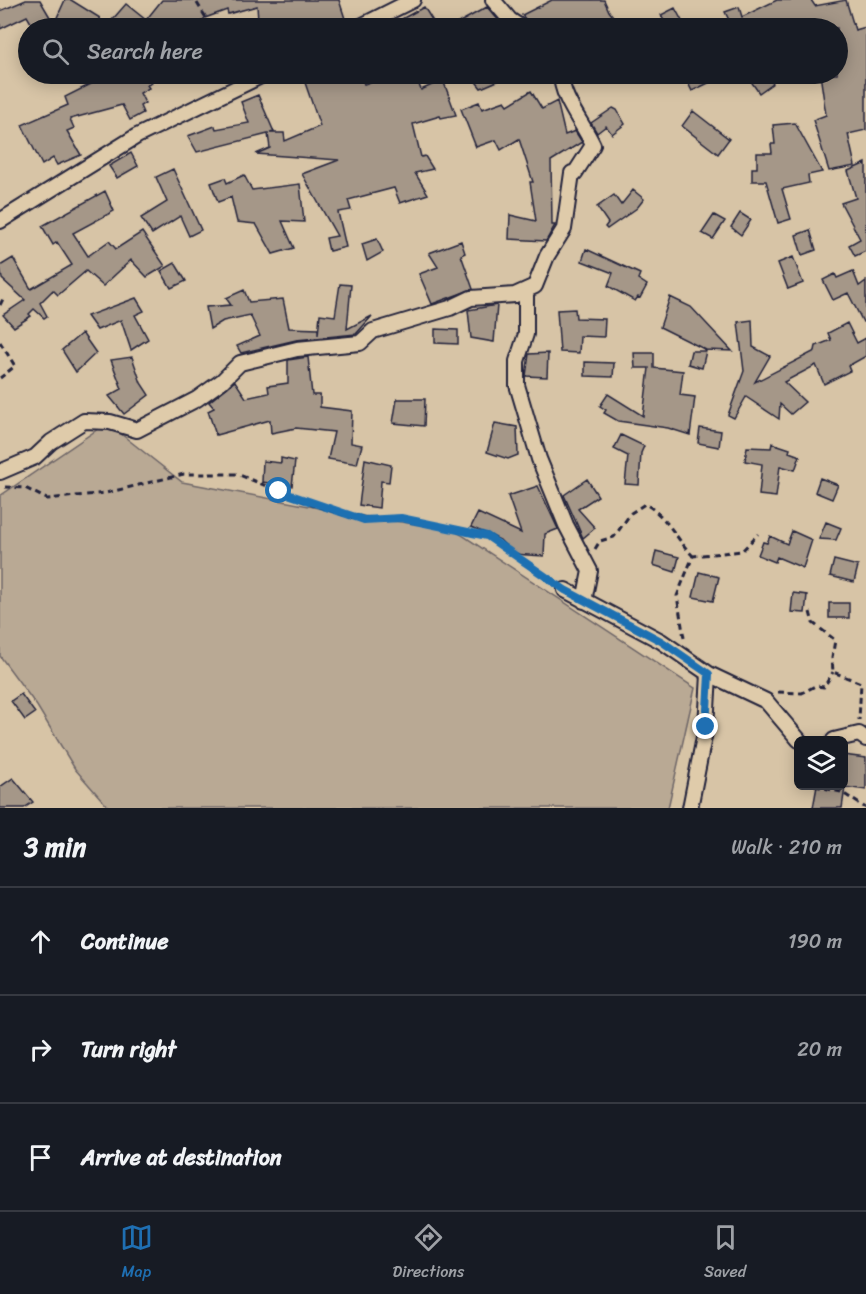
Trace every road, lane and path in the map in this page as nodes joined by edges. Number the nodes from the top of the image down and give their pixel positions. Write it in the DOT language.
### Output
graph roads {
  1 [pos="413,0"];
  2 [pos="493,0"];
  3 [pos="197,3"];
  4 [pos="385,7"];
  5 [pos="206,18"];
  6 [pos="370,18"];
  7 [pos="508,18"];
  8 [pos="244,84"];
  9 [pos="563,84"];
  10 [pos="0,221"];
  11 [pos="526,290"];
  12 [pos="3,299"];
  13 [pos="0,305"];
  14 [pos="0,342"];
  15 [pos="0,378"];
  16 [pos="0,472"];
  17 [pos="0,486"];
  18 [pos="758,534"];
  19 [pos="582,556"];
  20 [pos="693,556"];
  21 [pos="565,590"];
  22 [pos="584,600"];
  23 [pos="810,612"];
  24 [pos="687,642"];
  25 [pos="833,672"];
  26 [pos="709,674"];
  27 [pos="761,698"];
  28 [pos="795,736"];
  29 [pos="862,737"];
  30 [pos="832,790"];
  31 [pos="690,808"];
  32 [pos="866,808"];
  1 -- 4 [label="street"];
  2 -- 7 [label="street"];
  3 -- 5 [label="path"];
  4 -- 6 [label="street"];
  8 -- 10 [label="street"];
  9 -- 11 [label="street"];
  11 -- 16 [label="street"];
  11 -- 19 [label="street"];
  12 -- 13 [label="path"];
  14 -- 15 [label="path"];
  17 -- 21 [label="path"];
  18 -- 20 [label="path"];
  19 -- 20 [label="path"];
  19 -- 22 [label="street"];
  20 -- 24 [label="path"];
  21 -- 22 [label="street"];
  22 -- 26 [label="street"];
  23 -- 25 [label="path"];
  25 -- 27 [label="path"];
  25 -- 29 [label="path"];
  26 -- 27 [label="street"];
  26 -- 31 [label="street"];
  27 -- 28 [label="street"];
  30 -- 32 [label="path"];
}
